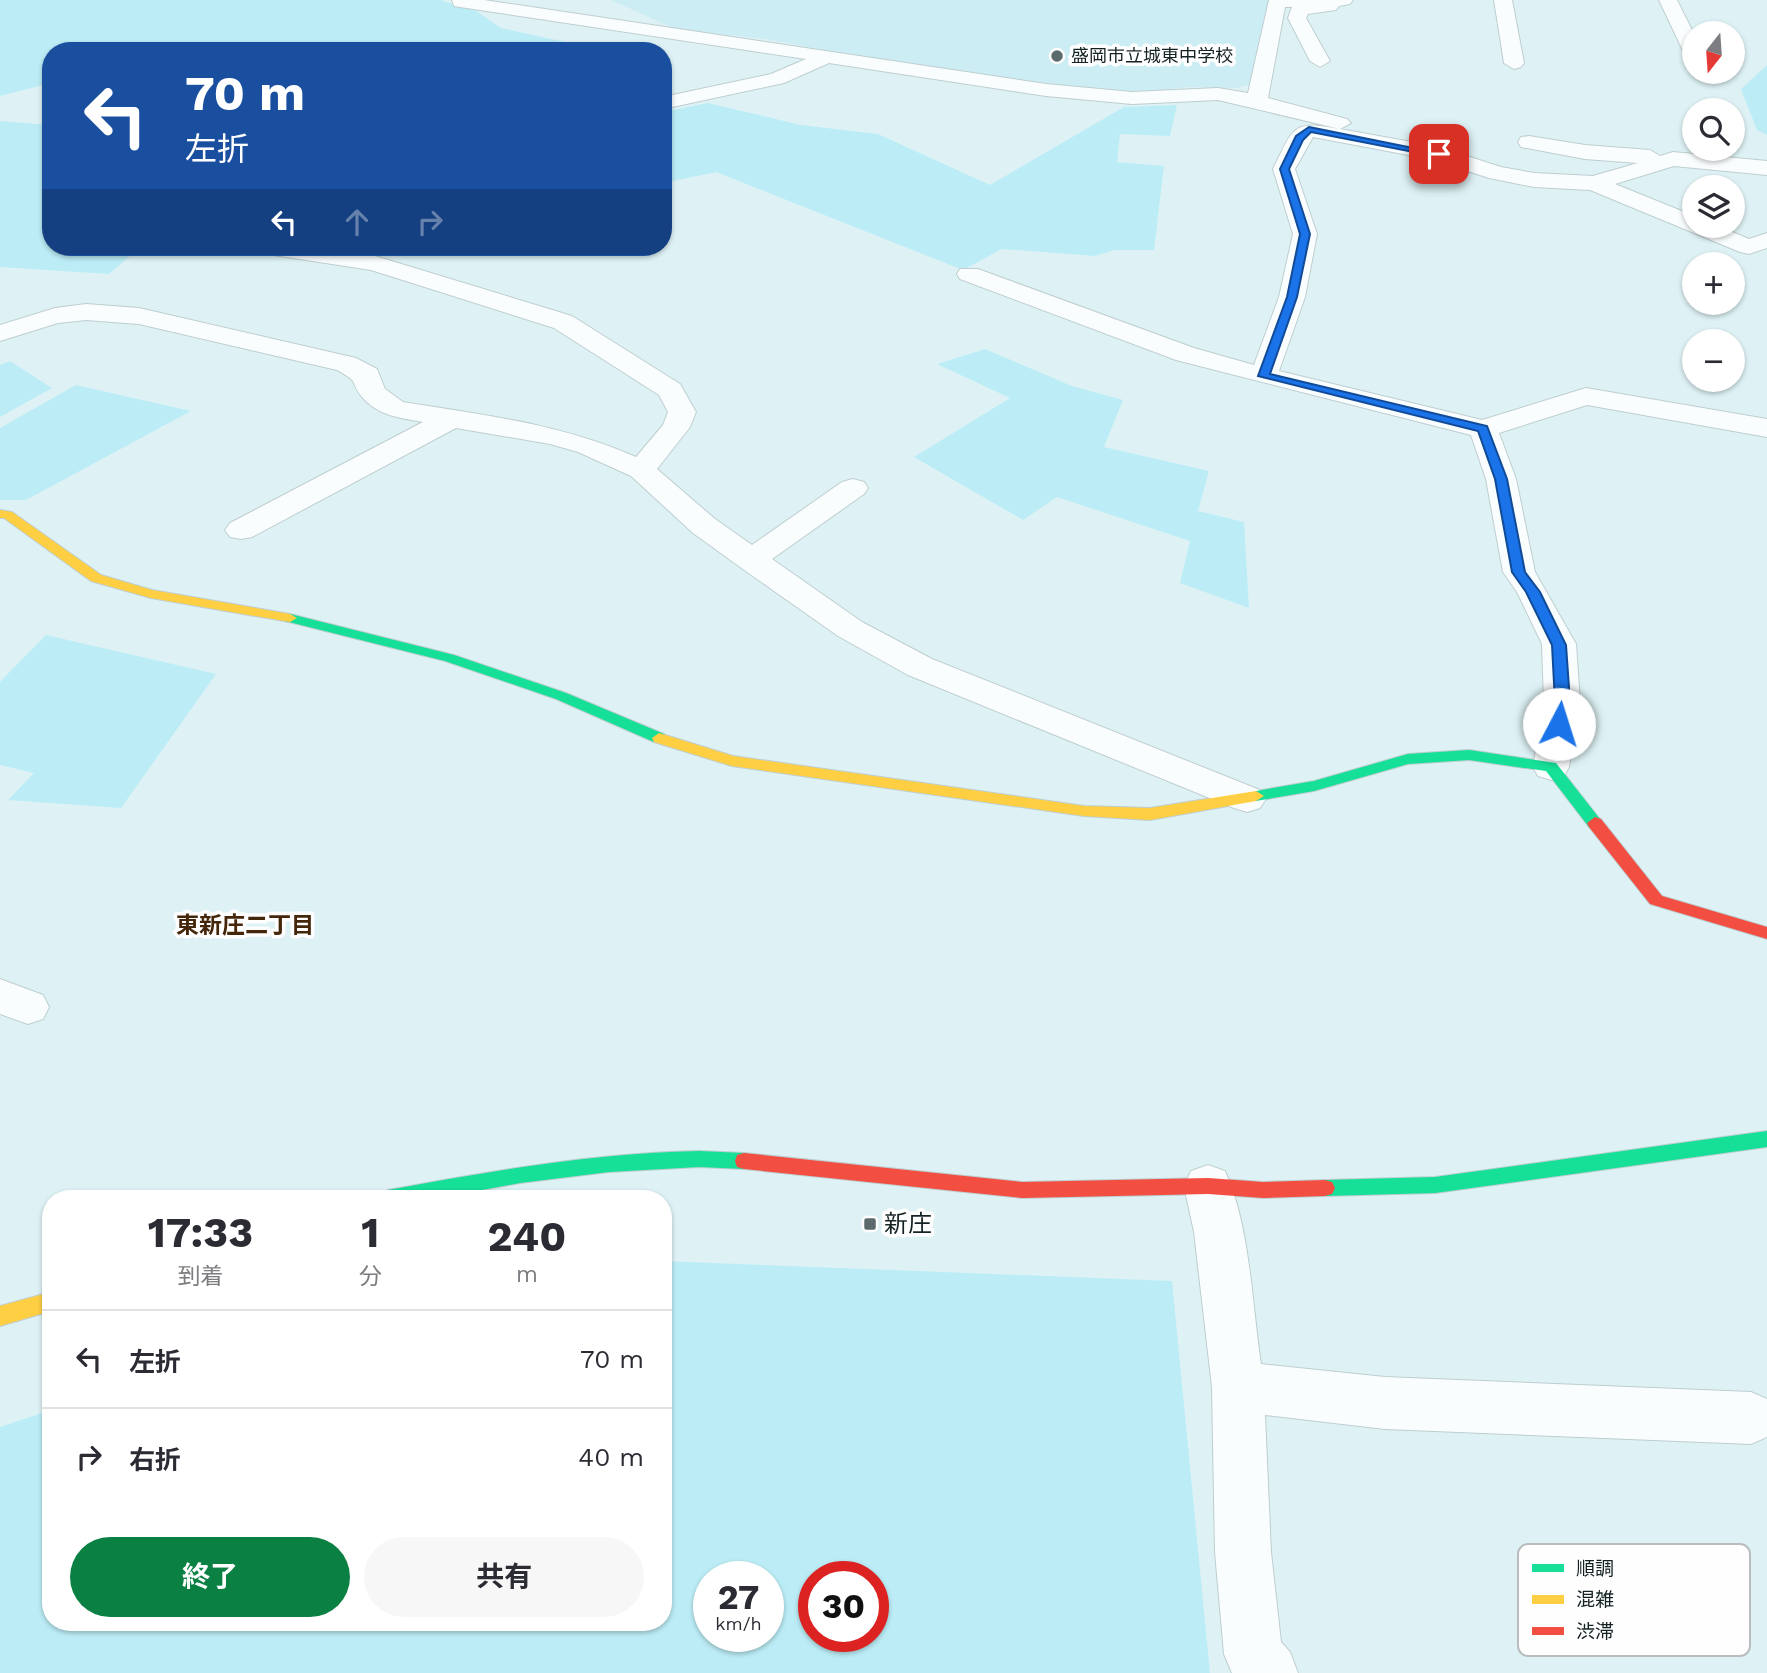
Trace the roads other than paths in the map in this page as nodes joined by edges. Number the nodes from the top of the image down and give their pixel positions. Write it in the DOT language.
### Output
graph roads {
  1 [pos="1332,0"];
  2 [pos="1344,0"];
  3 [pos="1503,0"];
  4 [pos="1668,0"];
  5 [pos="460,2"];
  6 [pos="1682,28"];
  7 [pos="828,56"];
  8 [pos="1320,61"];
  9 [pos="1514,64"];
  10 [pos="672,101"];
  11 [pos="1257,101"];
  12 [pos="1529,142"];
  13 [pos="1439,154"];
  14 [pos="1673,159"];
  15 [pos="1767,168"];
  16 [pos="1594,183"];
  17 [pos="1682,219"];
  18 [pos="1727,238"];
  19 [pos="1767,240"];
  20 [pos="328,256"];
  21 [pos="969,274"];
  22 [pos="0,333"];
  23 [pos="1264,376"];
  24 [pos="449,420"];
  25 [pos="1767,428"];
  26 [pos="1483,429"];
  27 [pos="641,470"];
  28 [pos="853,488"];
  29 [pos="0,514"];
  30 [pos="241,530"];
  31 [pos="751,560"];
  32 [pos="1551,767"];
  33 [pos="1247,799"];
  34 [pos="1767,933"];
  35 [pos="1767,1139"];
  36 [pos="1208,1186"];
  37 [pos="437,1190"];
  38 [pos="42,1304"];
  39 [pos="0,1316"];
  40 [pos="1238,1387"];
  41 [pos="1751,1418"];
  42 [pos="1269,1673"];
  1 -- 2 [label="street"];
  1 -- 8 [label="street"];
  1 -- 11 [label="street"];
  3 -- 9 [label="street"];
  4 -- 6 [label="street"];
  5 -- 7 [label="street"];
  7 -- 10 [label="street"];
  7 -- 11 [label="street"];
  11 -- 13 [label="street"];
  12 -- 14 [label="street"];
  13 -- 16 [label="street"];
  13 -- 23 [label="street"];
  14 -- 15 [label="street"];
  14 -- 16 [label="street"];
  16 -- 17 [label="street"];
  18 -- 19 [label="street"];
  20 -- 27 [label="street"];
  21 -- 23 [label="street"];
  22 -- 24 [label="street"];
  23 -- 26 [label="street"];
  24 -- 27 [label="street"];
  24 -- 30 [label="street"];
  25 -- 26 [label="street"];
  26 -- 32 [label="street"];
  27 -- 31 [label="street"];
  28 -- 31 [label="street"];
  29 -- 33 [label="street"];
  31 -- 33 [label="street"];
  32 -- 33 [label="street"];
  32 -- 34 [label="street"];
  35 -- 36 [label="street"];
  36 -- 37 [label="street"];
  36 -- 40 [label="street"];
  38 -- 39 [label="street"];
  40 -- 41 [label="street"];
  40 -- 42 [label="street"];
}
